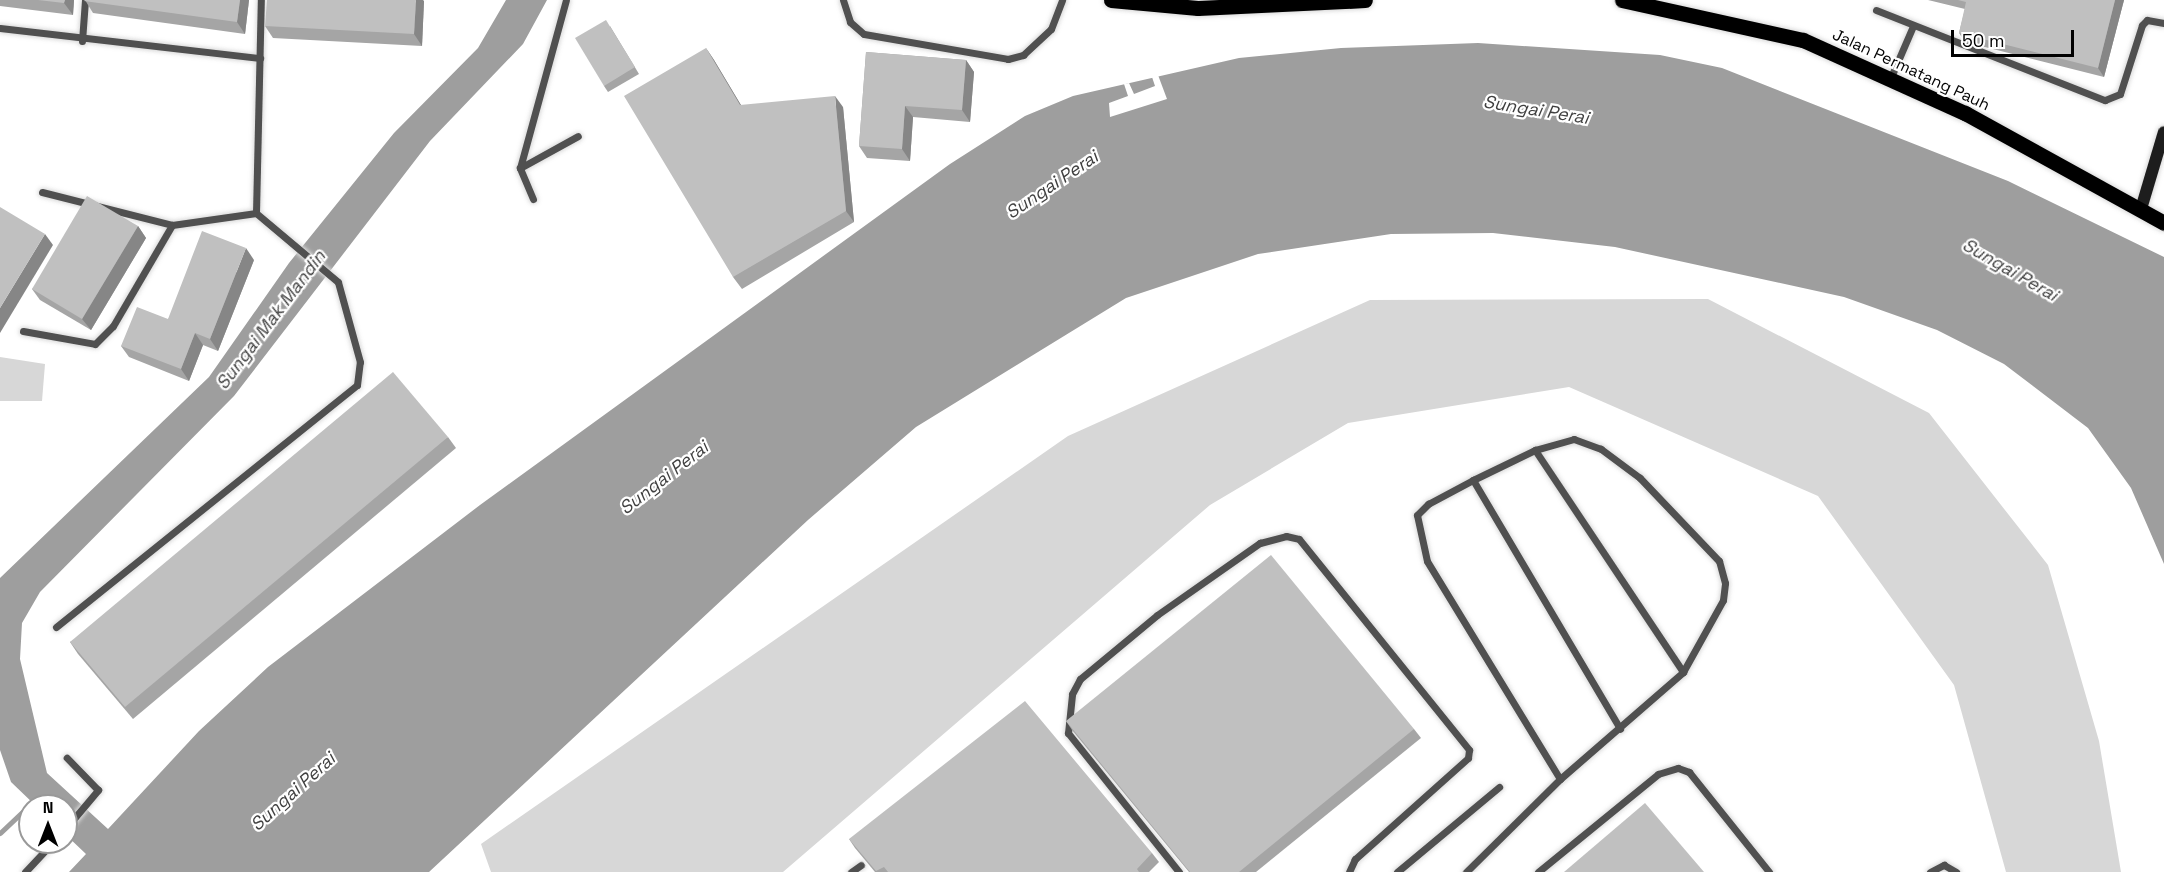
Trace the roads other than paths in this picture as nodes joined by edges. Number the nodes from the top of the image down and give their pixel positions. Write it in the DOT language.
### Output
graph roads {
  1 [pos="85,0"];
  2 [pos="261,0"];
  3 [pos="566,0"];
  4 [pos="843,0"];
  5 [pos="1062,0"];
  6 [pos="1111,0"];
  7 [pos="1365,0"];
  8 [pos="1623,0"];
  9 [pos="1198,4"];
  10 [pos="1876,10"];
  11 [pos="2164,23"];
  12 [pos="1913,27"];
  13 [pos="0,28"];
  14 [pos="82,41"];
  15 [pos="260,58"];
  16 [pos="1891,77"];
  17 [pos="2164,132"];
  18 [pos="578,136"];
  19 [pos="520,168"];
  20 [pos="42,192"];
  21 [pos="533,199"];
  22 [pos="2141,209"];
  23 [pos="256,213"];
  24 [pos="2164,223"];
  25 [pos="172,225"];
  26 [pos="23,331"];
  27 [pos="1535,450"];
  28 [pos="1473,480"];
  29 [pos="56,627"];
  30 [pos="1683,672"];
  31 [pos="1620,729"];
  32 [pos="67,758"];
  33 [pos="1560,779"];
  34 [pos="1499,787"];
  35 [pos="78,815"];
  36 [pos="42,854"];
  37 [pos="861,865"];
  38 [pos="25,872"];
  39 [pos="851,872"];
  40 [pos="1179,872"];
  41 [pos="1349,872"];
  42 [pos="1397,872"];
  43 [pos="1466,872"];
  44 [pos="1538,872"];
  45 [pos="1769,872"];
  46 [pos="1930,872"];
  47 [pos="1956,872"];
  1 -- 14 [label="lane"];
  2 -- 15 [label="lane"];
  3 -- 19 [label="lane"];
  4 -- 5 [label="lane"];
  6 -- 9 [label="main road"];
  7 -- 9 [label="main road"];
  8 -- 16 [label="main road, Jalan Permatang Pauh"];
  10 -- 12 [label="lane"];
  11 -- 12 [label="lane"];
  12 -- 16 [label="lane"];
  13 -- 14 [label="lane"];
  14 -- 15 [label="lane"];
  15 -- 23 [label="lane"];
  16 -- 22 [label="main road, Jalan Permatang Pauh"];
  17 -- 22 [label="main road"];
  18 -- 19 [label="lane"];
  19 -- 21 [label="lane"];
  20 -- 25 [label="lane"];
  22 -- 24 [label="main road, Jalan Permatang Pauh"];
  23 -- 25 [label="lane"];
  23 -- 29 [label="lane"];
  25 -- 26 [label="lane"];
  27 -- 28 [label="lane"];
  27 -- 30 [label="lane"];
  27 -- 30 [label="lane"];
  28 -- 31 [label="lane"];
  28 -- 33 [label="lane"];
  30 -- 31 [label="lane"];
  31 -- 33 [label="lane"];
  32 -- 35 [label="lane"];
  33 -- 43 [label="lane"];
  34 -- 42 [label="lane"];
  36 -- 38 [label="lane"];
  37 -- 39 [label="lane"];
  40 -- 41 [label="lane"];
  44 -- 45 [label="lane"];
  46 -- 47 [label="lane"];
}
